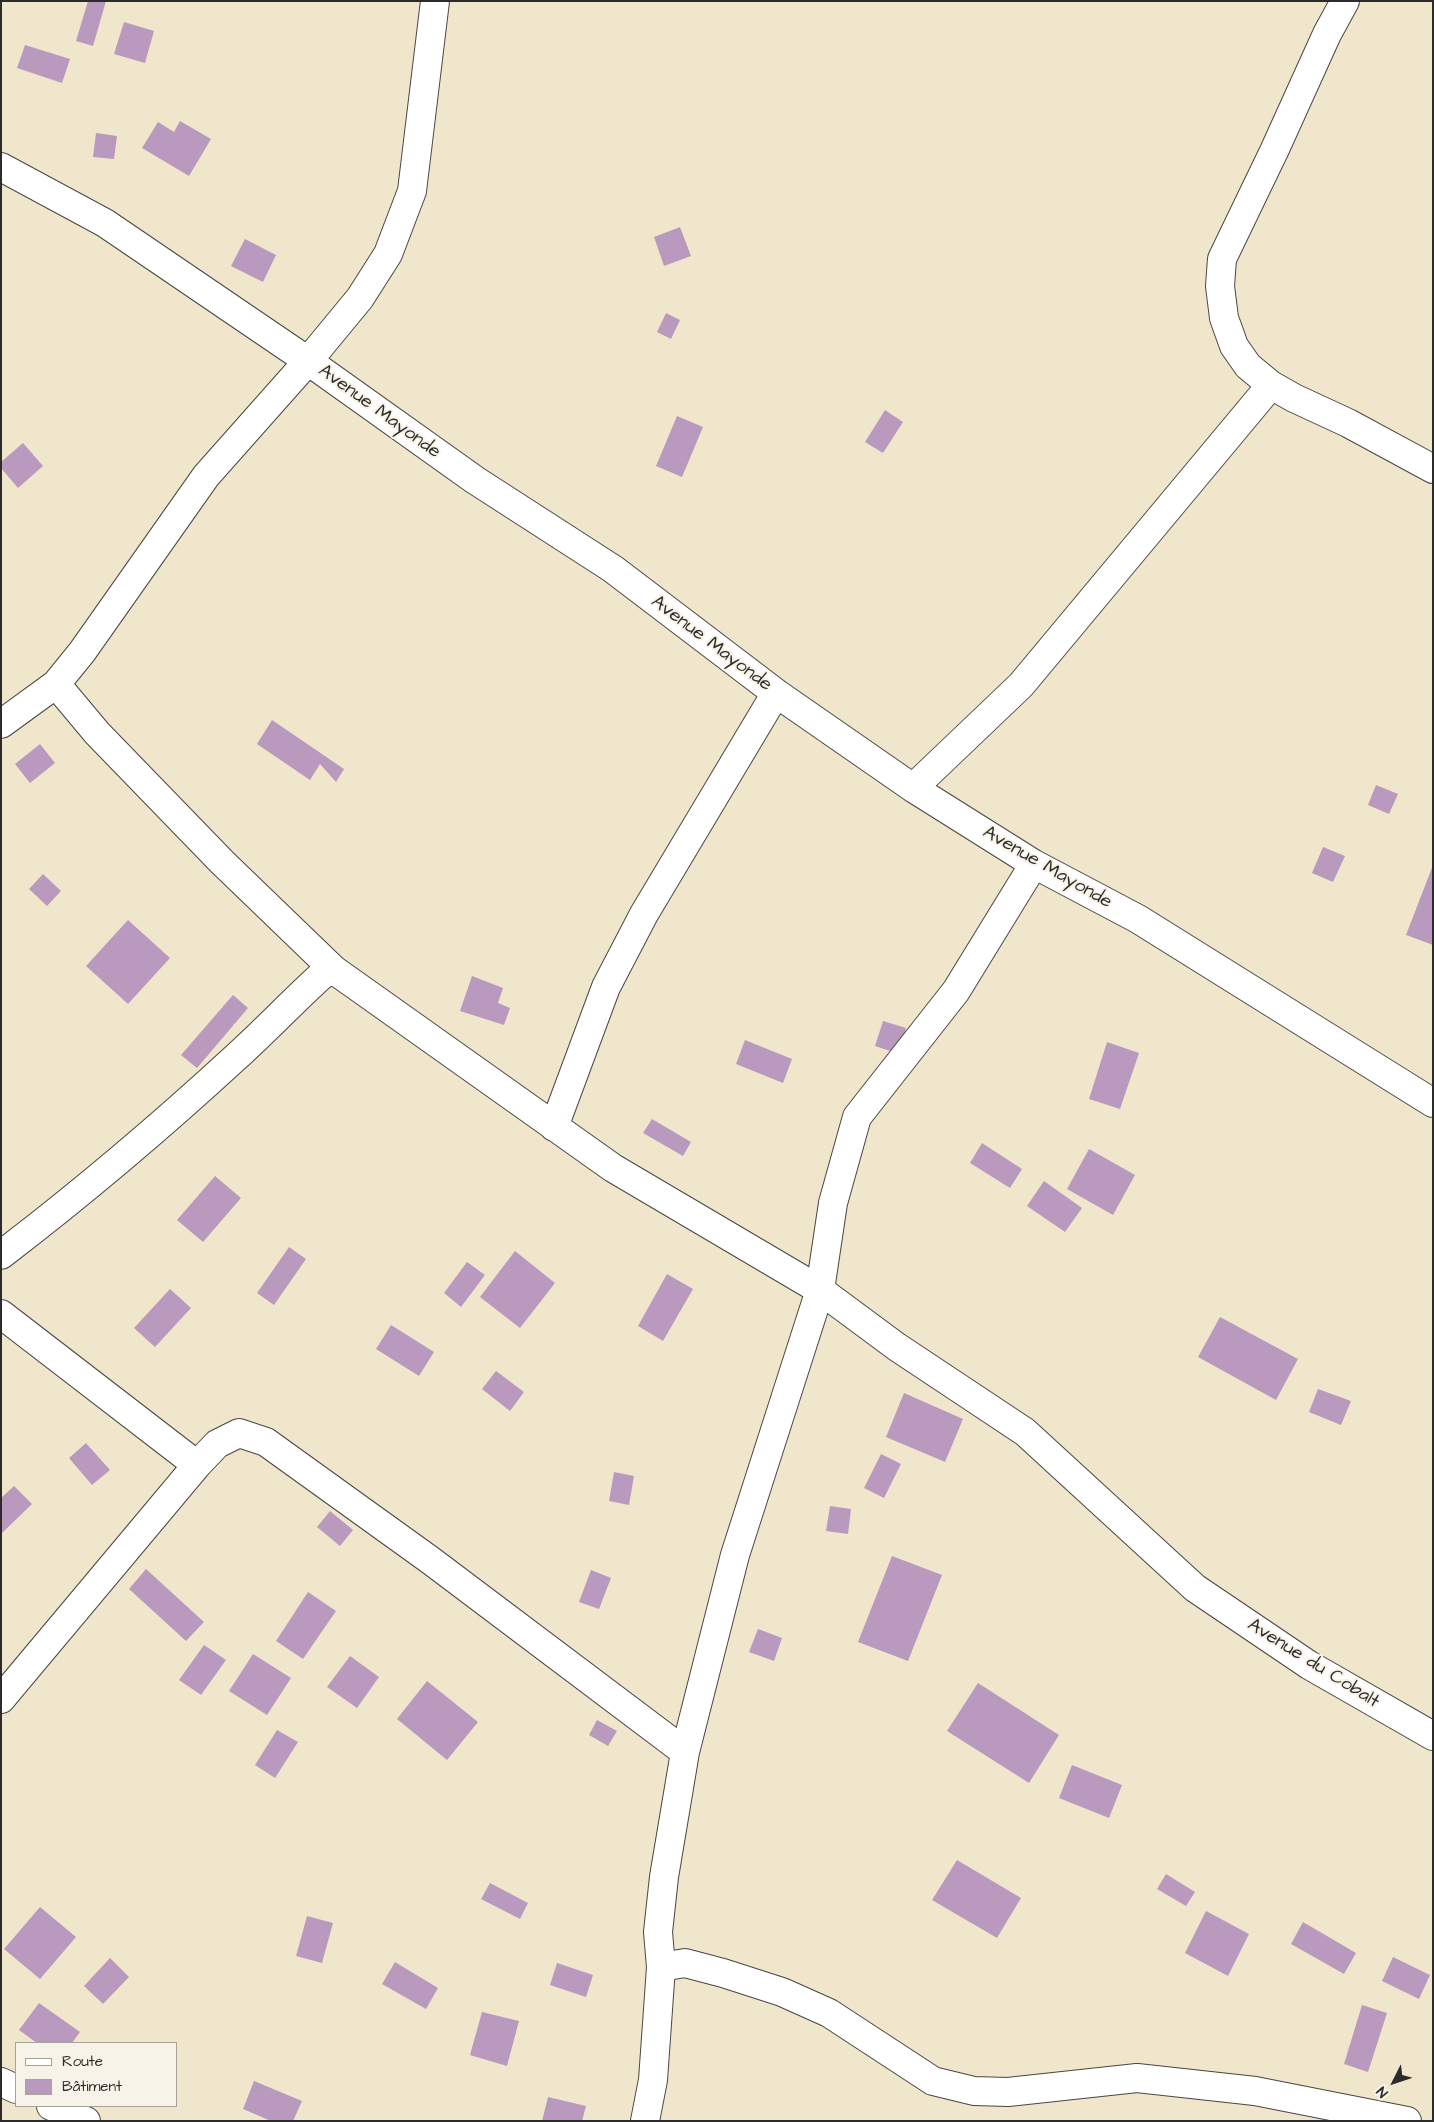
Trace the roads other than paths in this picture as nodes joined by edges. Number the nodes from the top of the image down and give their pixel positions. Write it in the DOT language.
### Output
graph roads {
  1 [pos="435,1"];
  2 [pos="1345,1"];
  3 [pos="1,167"];
  4 [pos="308,361"];
  5 [pos="1271,385"];
  6 [pos="1433,469"];
  7 [pos="56,684"];
  8 [pos="776,693"];
  9 [pos="1,724"];
  10 [pos="913,788"];
  11 [pos="1034,864"];
  12 [pos="334,970"];
  13 [pos="1433,1103"];
  14 [pos="554,1127"];
  15 [pos="1,1255"];
  16 [pos="820,1290"];
  17 [pos="1,1314"];
  18 [pos="197,1465"];
  19 [pos="1,1699"];
  20 [pos="1433,1736"];
  21 [pos="685,1752"];
  22 [pos="661,1967"];
  23 [pos="1,2082"];
  24 [pos="15,2089"];
  25 [pos="53,2107"];
  26 [pos="86,2121"];
  27 [pos="645,2121"];
  28 [pos="1407,2121"];
  1 -- 4 [label="street"];
  2 -- 5 [label="street"];
  3 -- 4 [label="street, Avenue Mayonde"];
  4 -- 7 [label="street"];
  4 -- 8 [label="street, Avenue Mayonde"];
  5 -- 6 [label="street"];
  5 -- 10 [label="street"];
  7 -- 9 [label="street"];
  7 -- 12 [label="street, Avenue du Cobalt"];
  8 -- 10 [label="street, Avenue Mayonde"];
  8 -- 14 [label="street"];
  10 -- 11 [label="street, Avenue Mayonde"];
  11 -- 13 [label="street, Avenue Mayonde"];
  11 -- 16 [label="street"];
  12 -- 14 [label="street, Avenue du Cobalt"];
  12 -- 15 [label="street"];
  14 -- 16 [label="street, Avenue du Cobalt"];
  16 -- 20 [label="street, Avenue du Cobalt"];
  16 -- 21 [label="street"];
  17 -- 18 [label="street"];
  18 -- 19 [label="street"];
  18 -- 21 [label="street"];
  21 -- 22 [label="street"];
  22 -- 27 [label="street"];
  22 -- 28 [label="street"];
  23 -- 24 [label="street"];
  25 -- 26 [label="street"];
}
